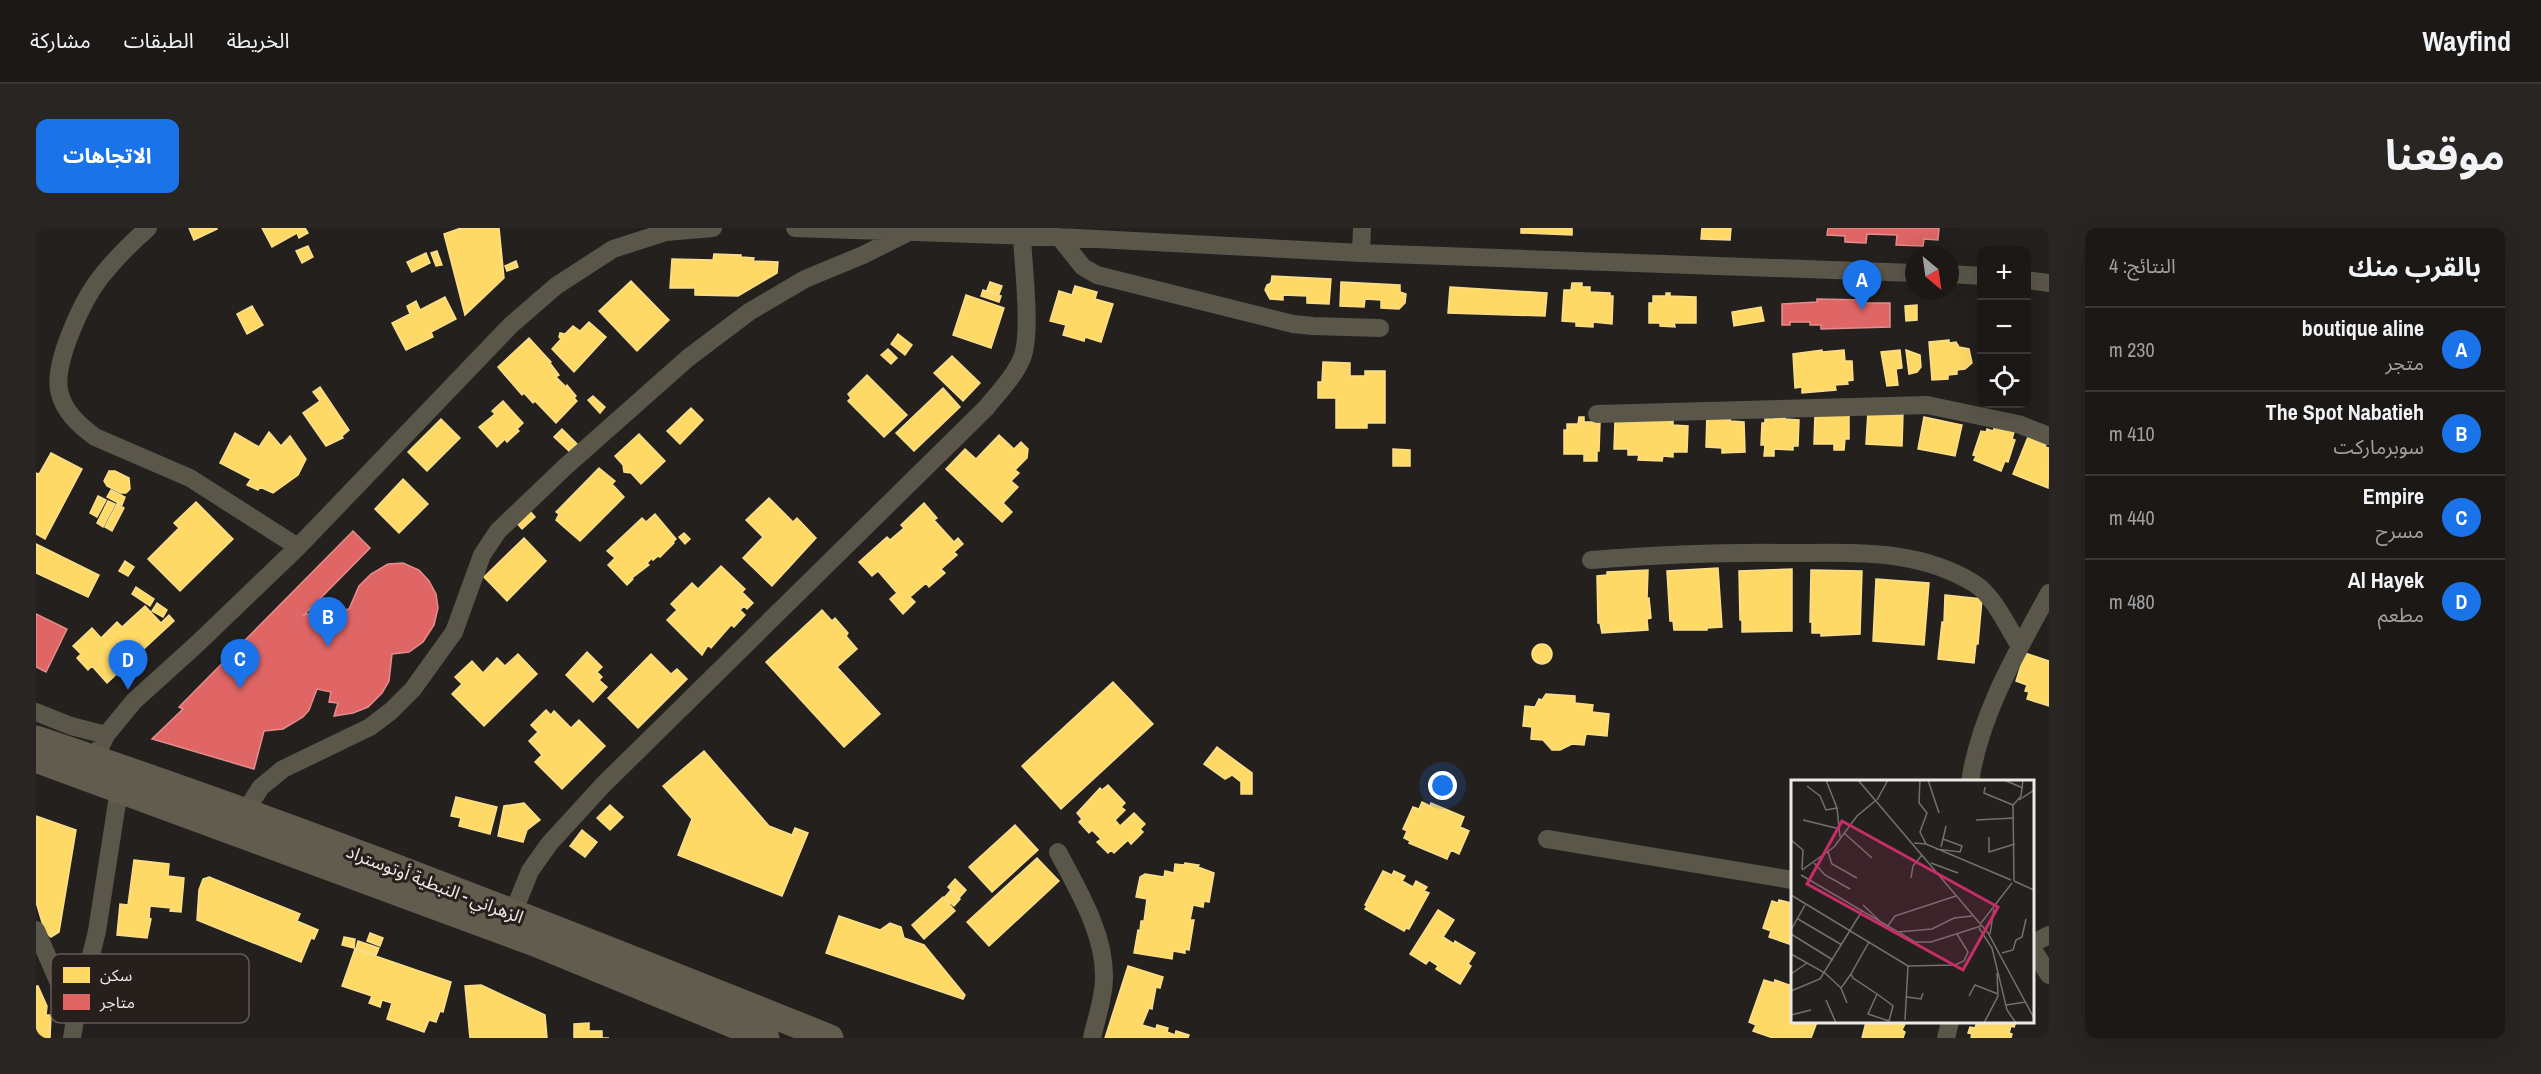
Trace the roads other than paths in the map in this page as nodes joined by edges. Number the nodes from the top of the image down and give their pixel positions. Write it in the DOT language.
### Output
graph roads {
  1 [pos="148,228"];
  2 [pos="713,228"];
  3 [pos="795,228"];
  4 [pos="1362,228"];
  5 [pos="906,233"];
  6 [pos="1022,236"];
  7 [pos="1059,237"];
  8 [pos="1361,253"];
  9 [pos="1905,273"];
  10 [pos="1959,275"];
  11 [pos="1977,276"];
  12 [pos="2031,281"];
  13 [pos="2049,283"];
  14 [pos="1380,328"];
  15 [pos="1597,414"];
  16 [pos="2049,436"];
  17 [pos="298,547"];
  18 [pos="1592,560"];
  19 [pos="2049,593"];
  20 [pos="2020,647"];
  21 [pos="36,712"];
  22 [pos="36,739"];
  23 [pos="100,747"];
  24 [pos="36,759"];
  25 [pos="1971,780"];
  26 [pos="119,790"];
  27 [pos="244,813"];
  28 [pos="1547,839"];
  29 [pos="1058,852"];
  30 [pos="1791,880"];
  31 [pos="513,913"];
  32 [pos="36,930"];
  33 [pos="2049,935"];
  34 [pos="2034,945"];
  35 [pos="2034,949"];
  36 [pos="91,954"];
  37 [pos="51,970"];
  38 [pos="2049,975"];
  39 [pos="1950,1023"];
  40 [pos="766,1038"];
  41 [pos="830,1038"];
  42 [pos="1092,1038"];
  43 [pos="1946,1038"];
  1 -- 17 [label="street"];
  2 -- 17 [label="street"];
  3 -- 5 [label="street"];
  4 -- 8 [label="street"];
  5 -- 6 [label="street"];
  5 -- 27 [label="street"];
  6 -- 7 [label="street"];
  6 -- 31 [label="street"];
  7 -- 8 [label="street"];
  7 -- 14 [label="street"];
  8 -- 9 [label="street"];
  10 -- 11 [label="street"];
  12 -- 13 [label="street"];
  15 -- 16 [label="street"];
  17 -- 23 [label="street"];
  18 -- 20 [label="street"];
  19 -- 20 [label="street"];
  20 -- 25 [label="street"];
  21 -- 23 [label="street"];
  22 -- 23 [label="highway, الزهراني - النبطية أوتوستراد"];
  23 -- 27 [label="highway, الزهراني - النبطية أوتوستراد"];
  24 -- 26 [label="highway, الزهراني - النبطية أوتوستراد"];
  26 -- 36 [label="street"];
  26 -- 40 [label="highway, الزهراني - النبطية أوتوستراد"];
  27 -- 31 [label="highway, الزهراني - النبطية أوتوستراد"];
  28 -- 30 [label="street"];
  29 -- 42 [label="street"];
  31 -- 41 [label="highway, الزهراني - النبطية أوتوستراد"];
  32 -- 37 [label="street"];
  33 -- 34 [label="street"];
  35 -- 38 [label="street"];
  39 -- 43 [label="street"];
}
